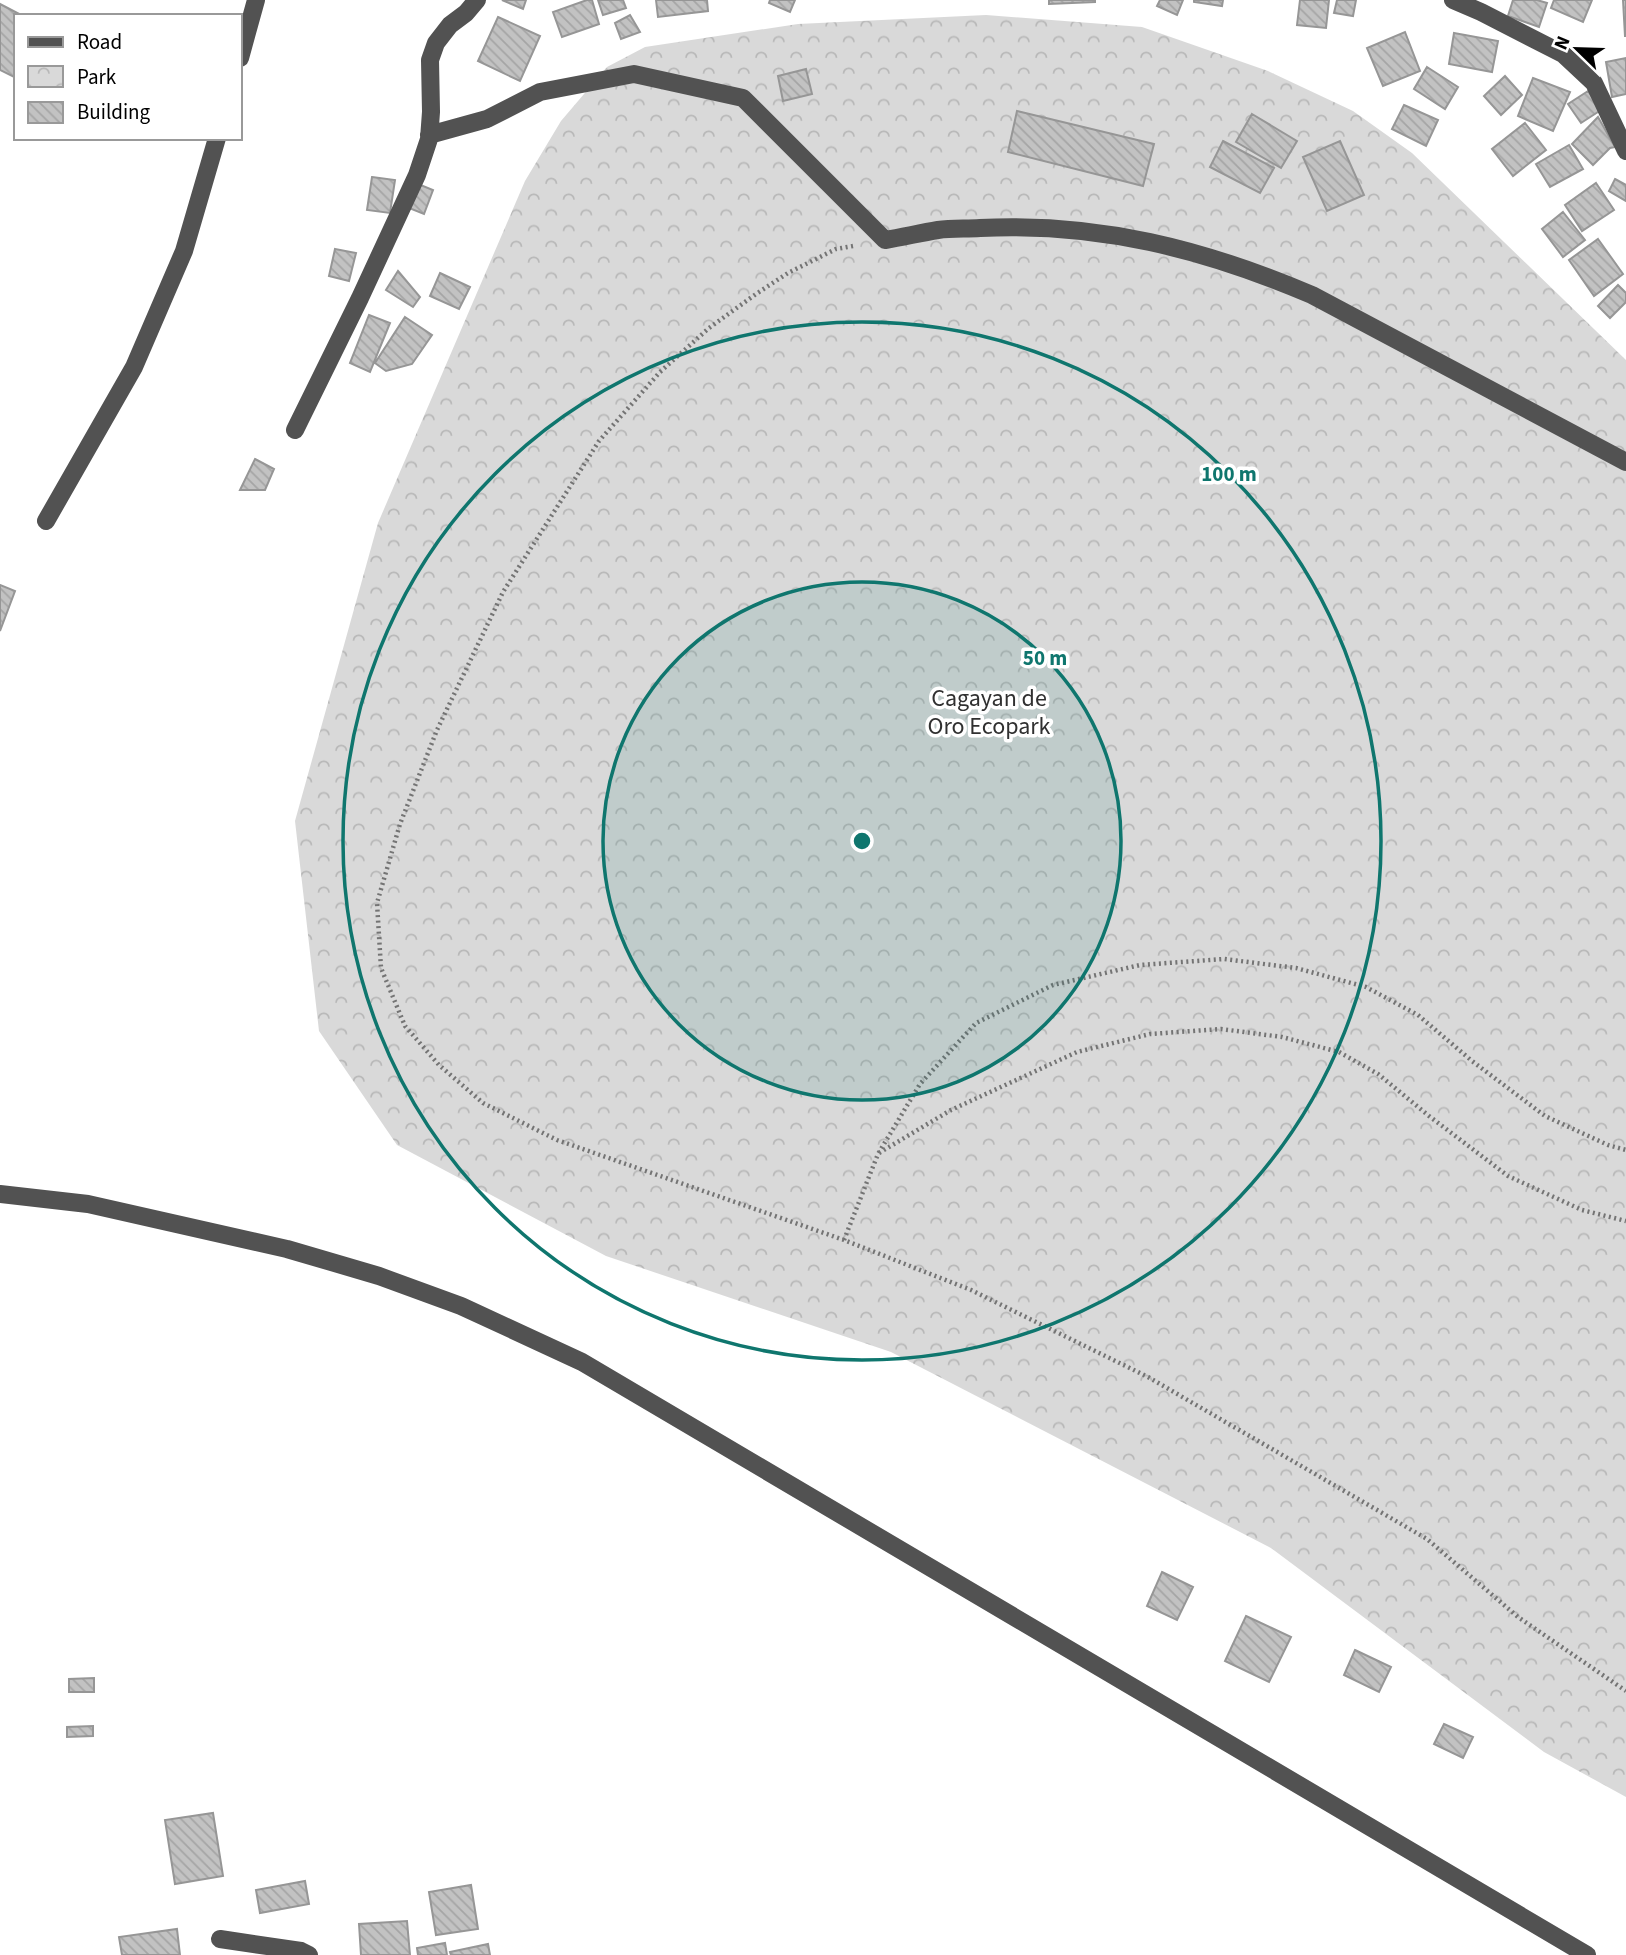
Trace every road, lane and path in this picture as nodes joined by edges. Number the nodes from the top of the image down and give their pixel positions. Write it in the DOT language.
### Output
graph roads {
  1 [pos="256,0"];
  2 [pos="477,0"];
  3 [pos="1453,0"];
  4 [pos="242,51"];
  5 [pos="429,135"];
  6 [pos="216,140"];
  7 [pos="1626,152"];
  8 [pos="885,240"];
  9 [pos="295,430"];
  10 [pos="1626,463"];
  11 [pos="46,521"];
  12 [pos="1626,1150"];
  13 [pos="878,1154"];
  14 [pos="0,1194"];
  15 [pos="1626,1221"];
  16 [pos="844,1240"];
  17 [pos="1626,1690"];
  18 [pos="220,1939"];
  19 [pos="309,1955"];
  20 [pos="1587,1955"];
  1 -- 4 [label="street"];
  2 -- 5 [label="street"];
  3 -- 7 [label="street"];
  5 -- 8 [label="street"];
  5 -- 9 [label="street"];
  6 -- 11 [label="street"];
  8 -- 10 [label="street"];
  8 -- 16 [label="path"];
  12 -- 13 [label="path"];
  13 -- 15 [label="path"];
  13 -- 16 [label="path"];
  14 -- 20 [label="street"];
  16 -- 17 [label="path"];
  18 -- 19 [label="street"];
}
